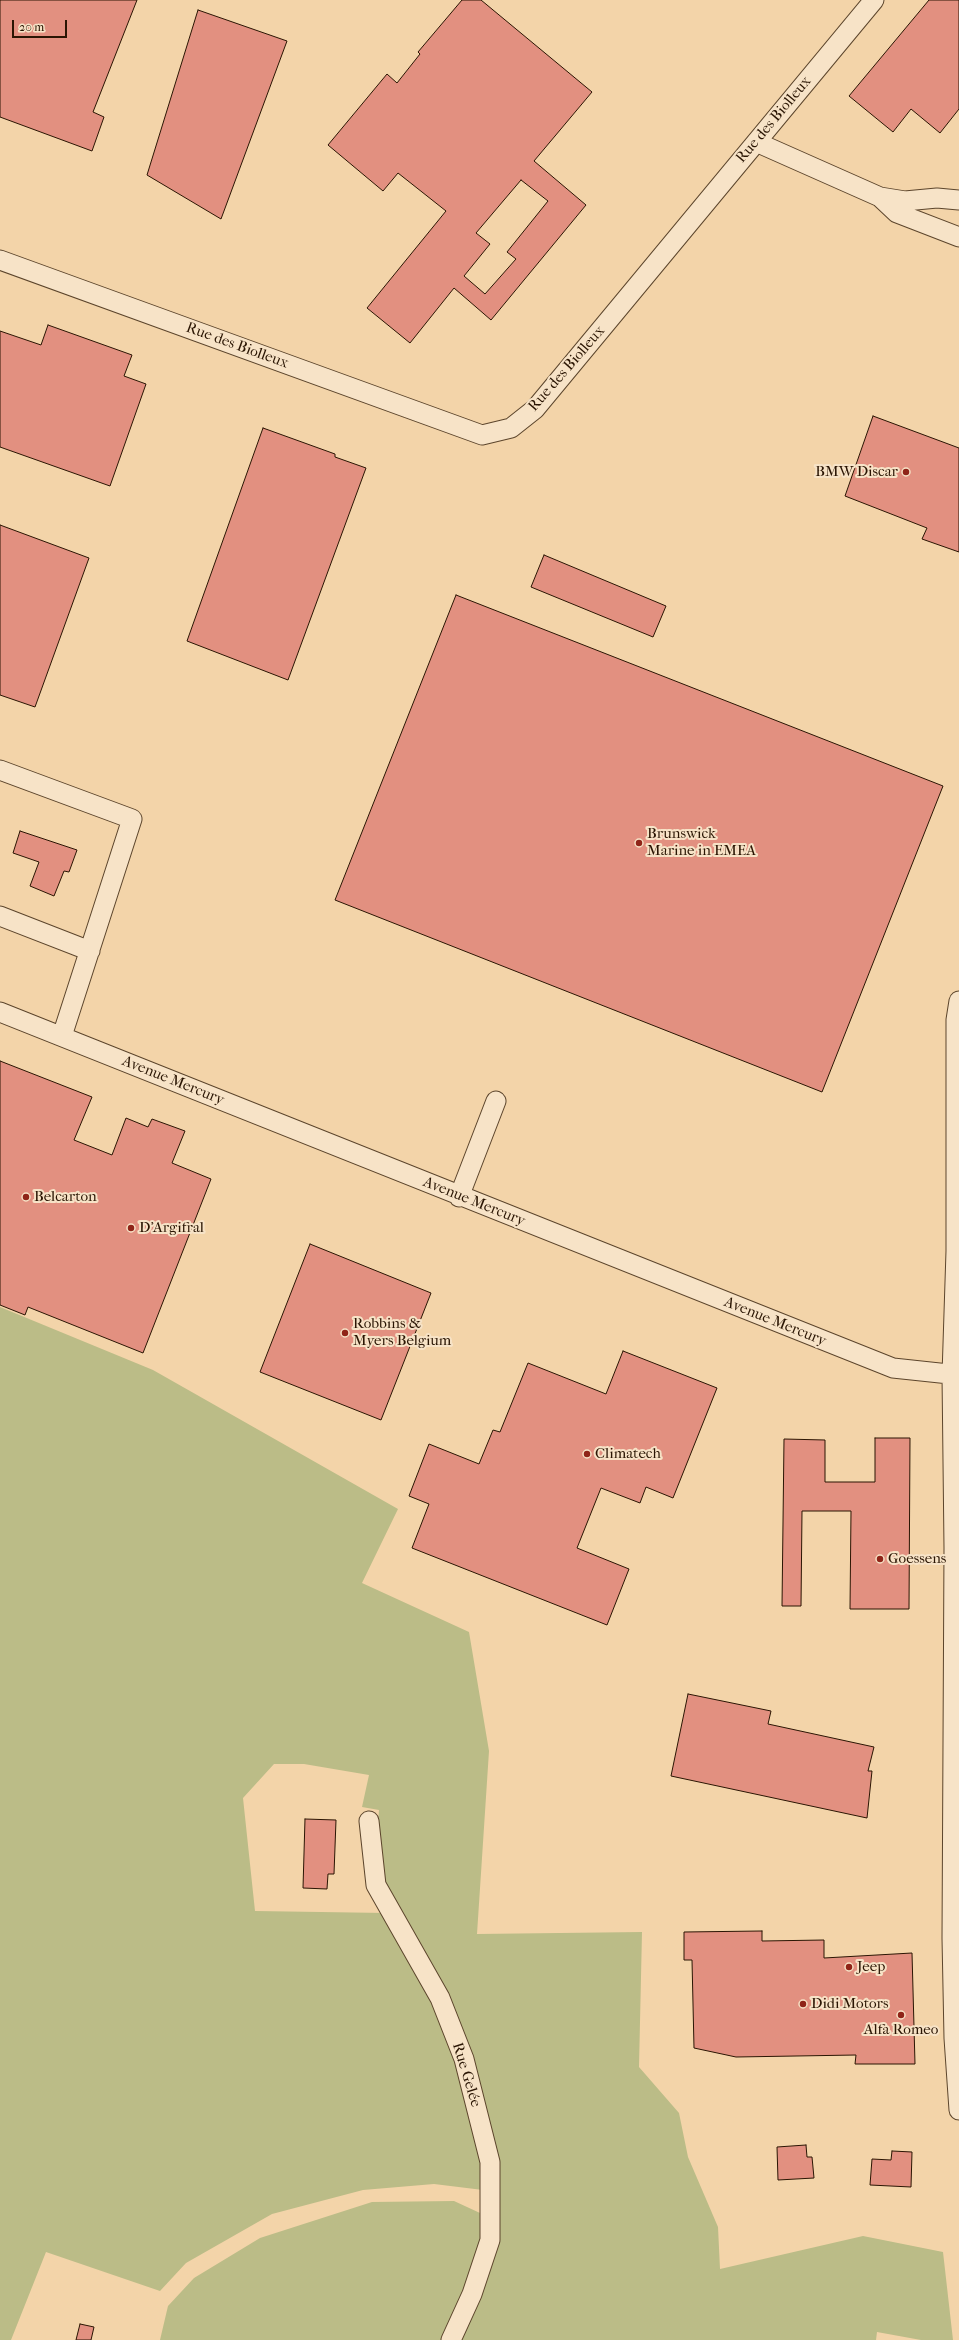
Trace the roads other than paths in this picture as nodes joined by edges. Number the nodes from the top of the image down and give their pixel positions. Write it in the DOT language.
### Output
graph roads {
  1 [pos="874,0"];
  2 [pos="756,142"];
  3 [pos="880,198"];
  4 [pos="959,200"];
  5 [pos="959,237"];
  6 [pos="0,260"];
  7 [pos="0,770"];
  8 [pos="0,916"];
  9 [pos="90,951"];
  10 [pos="959,1001"];
  11 [pos="0,1012"];
  12 [pos="62,1036"];
  13 [pos="496,1101"];
  14 [pos="459,1197"];
  15 [pos="956,1375"];
  16 [pos="369,1821"];
  17 [pos="956,2038"];
  18 [pos="959,2110"];
  19 [pos="451,2340"];
  1 -- 2 [label="street, Rue des Biolleux"];
  2 -- 3 [label="street"];
  2 -- 6 [label="street, Rue des Biolleux"];
  3 -- 4 [label="street"];
  3 -- 5 [label="street"];
  7 -- 9 [label="street"];
  8 -- 9 [label="street"];
  9 -- 12 [label="street"];
  10 -- 15 [label="street"];
  11 -- 12 [label="street, Avenue Mercury"];
  12 -- 14 [label="street, Avenue Mercury"];
  13 -- 14 [label="street"];
  14 -- 15 [label="street, Avenue Mercury"];
  15 -- 17 [label="street"];
  16 -- 19 [label="street, Rue Gelée"];
  17 -- 18 [label="street"];
}
